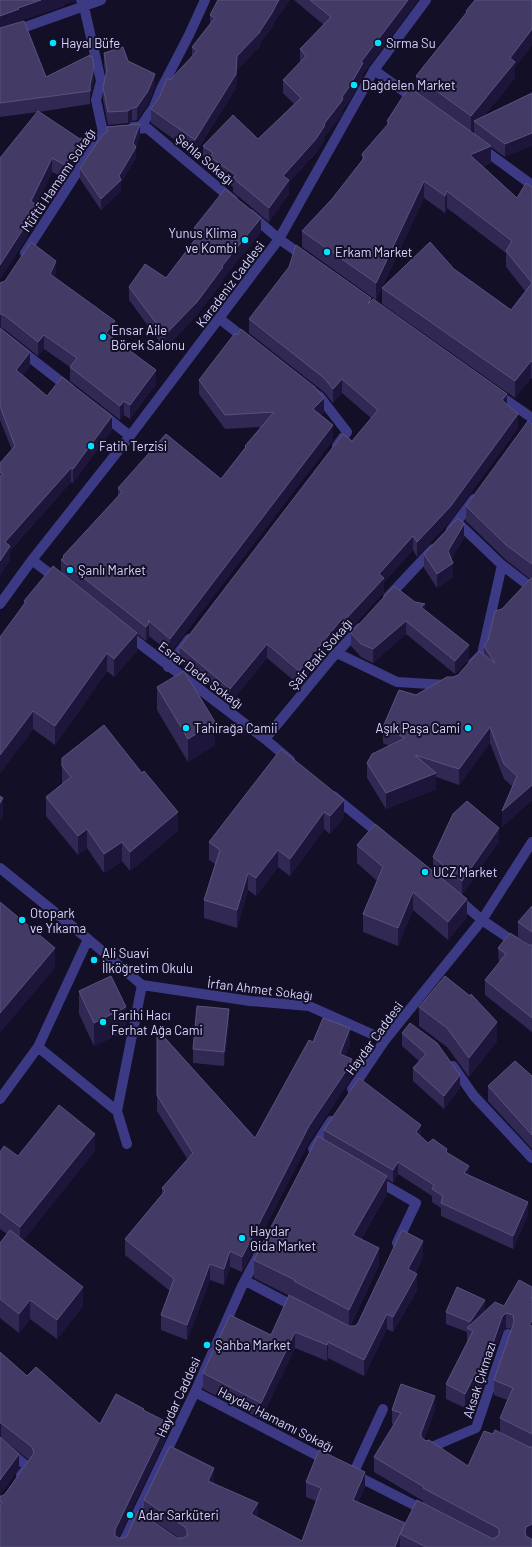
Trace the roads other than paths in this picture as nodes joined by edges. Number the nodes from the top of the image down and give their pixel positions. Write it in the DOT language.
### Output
graph roads {
  1 [pos="101,0"];
  2 [pos="205,0"];
  3 [pos="426,0"];
  4 [pos="83,4"];
  5 [pos="0,36"];
  6 [pos="374,70"];
  7 [pos="424,106"];
  8 [pos="103,132"];
  9 [pos="469,139"];
  10 [pos="532,185"];
  11 [pos="279,239"];
  12 [pos="312,262"];
  13 [pos="17,264"];
  14 [pos="220,319"];
  15 [pos="0,334"];
  16 [pos="257,348"];
  17 [pos="487,386"];
  18 [pos="307,387"];
  19 [pos="74,392"];
  20 [pos="93,406"];
  21 [pos="530,422"];
  22 [pos="130,436"];
  23 [pos="333,451"];
  24 [pos="480,490"];
  25 [pos="457,522"];
  26 [pos="32,560"];
  27 [pos="502,565"];
  28 [pos="63,584"];
  29 [pos="532,588"];
  30 [pos="0,604"];
  31 [pos="380,607"];
  32 [pos="369,618"];
  33 [pos="118,628"];
  34 [pos="197,629"];
  35 [pos="337,653"];
  36 [pos="168,667"];
  37 [pos="467,670"];
  38 [pos="458,680"];
  39 [pos="265,739"];
  40 [pos="295,764"];
  41 [pos="325,789"];
  42 [pos="386,839"];
  43 [pos="532,842"];
  44 [pos="0,868"];
  45 [pos="452,895"];
  46 [pos="482,920"];
  47 [pos="88,939"];
  48 [pos="532,954"];
  49 [pos="142,985"];
  50 [pos="385,1040"];
  51 [pos="38,1047"];
  52 [pos="447,1057"];
  53 [pos="0,1099"];
  54 [pos="346,1099"];
  55 [pos="117,1111"];
  56 [pos="337,1112"];
  57 [pos="127,1144"];
  58 [pos="308,1158"];
  59 [pos="532,1158"];
  60 [pos="369,1176"];
  61 [pos="263,1247"];
  62 [pos="392,1252"];
  63 [pos="246,1281"];
  64 [pos="310,1314"];
  65 [pos="508,1334"];
  66 [pos="195,1392"];
  67 [pos="383,1409"];
  68 [pos="0,1444"];
  69 [pos="427,1449"];
  70 [pos="353,1474"];
  71 [pos="14,1486"];
  72 [pos="434,1515"];
  73 [pos="121,1547"];
  1 -- 4 [label="street"];
  2 -- 8 [label="street, Müftü Hamamı Sokağı"];
  3 -- 6 [label="street, Karadeniz Caddesi"];
  4 -- 5 [label="street"];
  4 -- 8 [label="street"];
  6 -- 7 [label="street"];
  6 -- 11 [label="street, Karadeniz Caddesi"];
  8 -- 11 [label="street, Şehla Sokağı"];
  8 -- 13 [label="street, Müftü Hamamı Sokağı"];
  9 -- 10 [label="street"];
  11 -- 12 [label="street, Şehla Sokağı"];
  11 -- 14 [label="street, Karadeniz Caddesi"];
  14 -- 16 [label="street"];
  14 -- 22 [label="street, Karadeniz Caddesi"];
  15 -- 19 [label="street"];
  17 -- 21 [label="street"];
  18 -- 23 [label="street"];
  20 -- 22 [label="street"];
  22 -- 26 [label="street, Karadeniz Caddesi"];
  24 -- 25 [label="street"];
  25 -- 27 [label="street"];
  25 -- 31 [label="street"];
  26 -- 28 [label="street"];
  26 -- 30 [label="street, Karadeniz Caddesi"];
  27 -- 29 [label="street"];
  27 -- 37 [label="street"];
  32 -- 35 [label="street, Şair Baki Sokağı"];
  33 -- 36 [label="street, Esrar Dede Sokağı"];
  34 -- 36 [label="street"];
  35 -- 38 [label="street"];
  35 -- 39 [label="street, Şair Baki Sokağı"];
  36 -- 39 [label="street, Esrar Dede Sokağı"];
  39 -- 40 [label="street, Esrar Dede Sokağı"];
  41 -- 42 [label="street"];
  43 -- 46 [label="street, Haydar Caddesi"];
  44 -- 47 [label="street"];
  45 -- 46 [label="street"];
  46 -- 48 [label="street"];
  46 -- 50 [label="street, Haydar Caddesi"];
  47 -- 49 [label="street"];
  47 -- 51 [label="street"];
  49 -- 50 [label="street, İrfan Ahmet Sokağı"];
  49 -- 55 [label="street"];
  50 -- 54 [label="street, Haydar Caddesi"];
  51 -- 53 [label="street"];
  51 -- 55 [label="street"];
  52 -- 59 [label="street"];
  55 -- 57 [label="street"];
  56 -- 58 [label="street"];
  60 -- 62 [label="street"];
  61 -- 63 [label="street, Haydar Caddesi"];
  63 -- 64 [label="street"];
  63 -- 66 [label="street, Haydar Caddesi"];
  65 -- 69 [label="street, Aksak Çıkmazı"];
  66 -- 70 [label="street, Haydar Hamamı Sokağı"];
  66 -- 73 [label="street, Haydar Caddesi"];
  67 -- 70 [label="street"];
  68 -- 71 [label="street"];
  70 -- 72 [label="street, Haydar Hamamı Sokağı"];
}
